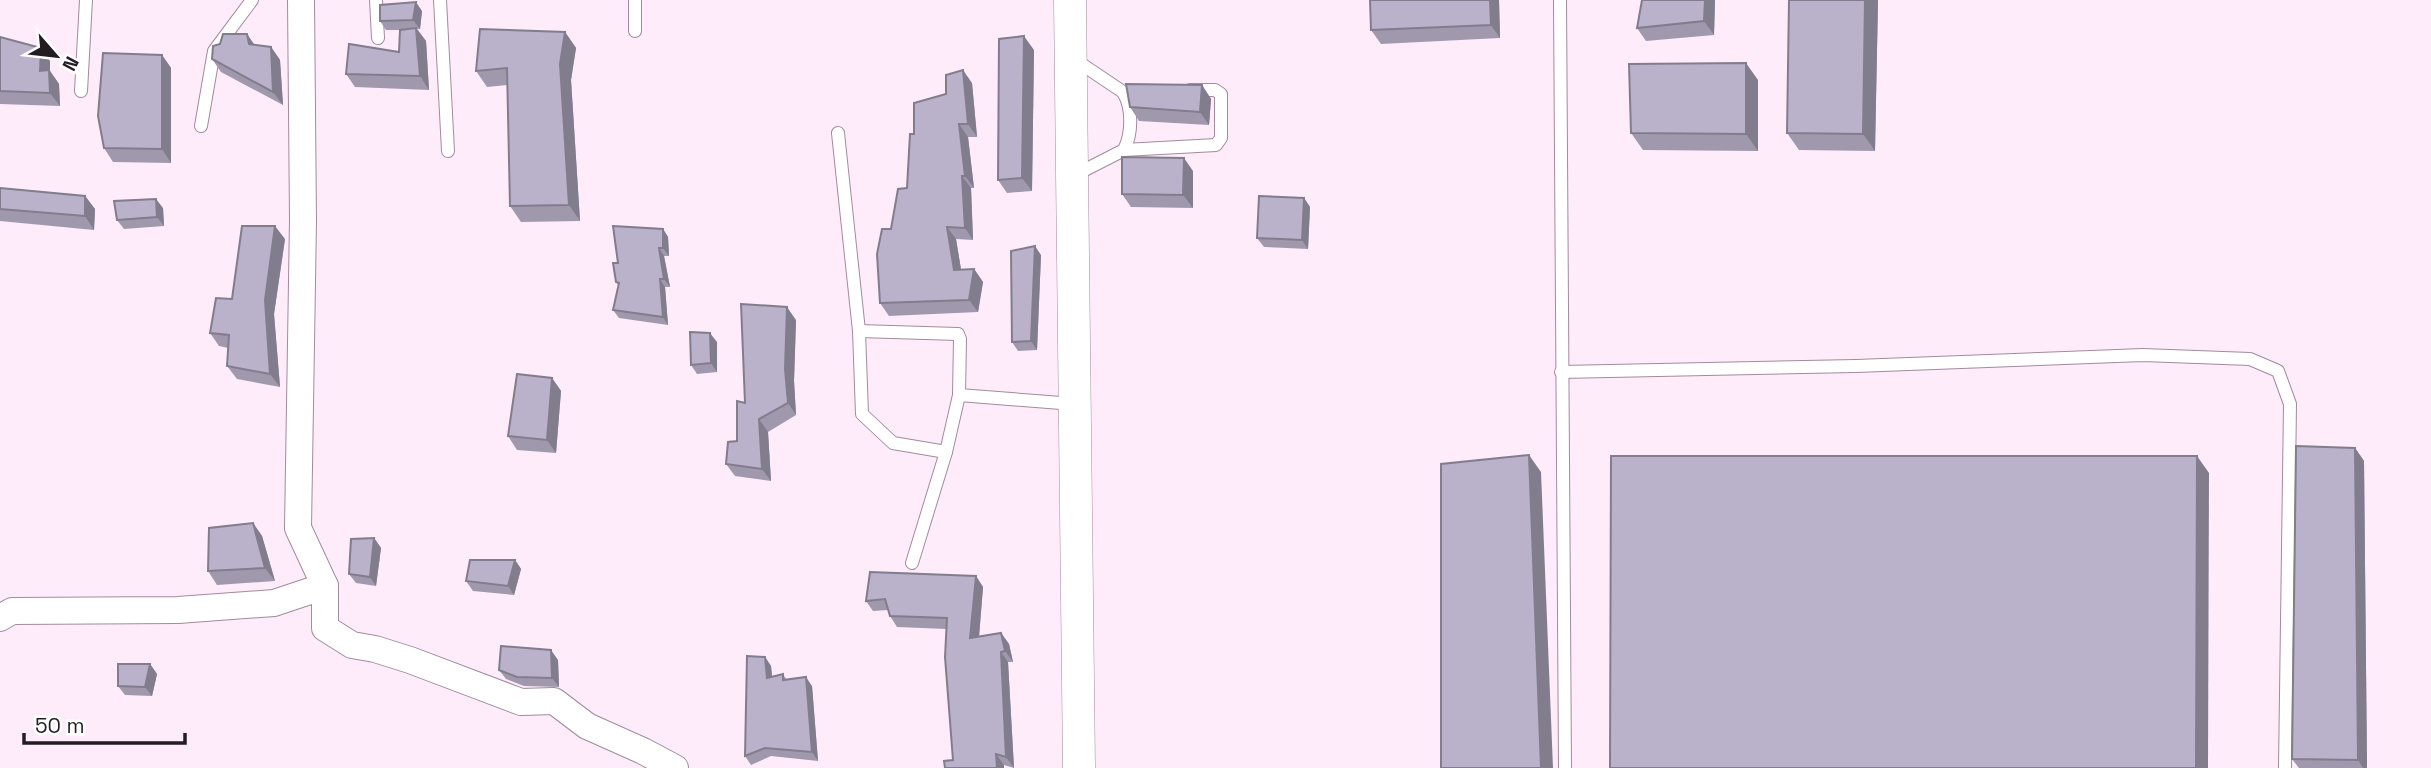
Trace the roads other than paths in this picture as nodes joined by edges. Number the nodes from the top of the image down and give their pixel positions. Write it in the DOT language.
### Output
graph roads {
  1 [pos="86,0"];
  2 [pos="253,0"];
  3 [pos="300,0"];
  4 [pos="376,0"];
  5 [pos="440,0"];
  6 [pos="635,0"];
  7 [pos="1070,0"];
  8 [pos="1560,0"];
  9 [pos="635,31"];
  10 [pos="378,38"];
  11 [pos="1070,57"];
  12 [pos="1174,90"];
  13 [pos="81,91"];
  14 [pos="201,126"];
  15 [pos="838,133"];
  16 [pos="1124,150"];
  17 [pos="449,151"];
  18 [pos="1072,177"];
  19 [pos="859,331"];
  20 [pos="1561,372"];
  21 [pos="959,396"];
  22 [pos="1074,404"];
  23 [pos="946,452"];
  24 [pos="912,563"];
  25 [pos="325,586"];
  26 [pos="0,618"];
  27 [pos="675,768"];
  28 [pos="1079,768"];
  29 [pos="1565,768"];
  30 [pos="2285,768"];
  1 -- 13 [label="lane"];
  2 -- 14 [label="lane"];
  3 -- 25 [label="street"];
  4 -- 10 [label="lane"];
  5 -- 17 [label="lane"];
  6 -- 9 [label="lane"];
  7 -- 11 [label="street"];
  8 -- 20 [label="lane"];
  11 -- 16 [label="lane"];
  11 -- 18 [label="street"];
  12 -- 16 [label="lane"];
  15 -- 19 [label="lane"];
  16 -- 18 [label="lane"];
  18 -- 22 [label="street"];
  19 -- 21 [label="lane"];
  19 -- 23 [label="lane"];
  20 -- 29 [label="lane"];
  20 -- 30 [label="lane"];
  21 -- 22 [label="lane"];
  21 -- 23 [label="lane"];
  22 -- 28 [label="street"];
  23 -- 24 [label="lane"];
  25 -- 26 [label="street"];
  25 -- 27 [label="street"];
}
